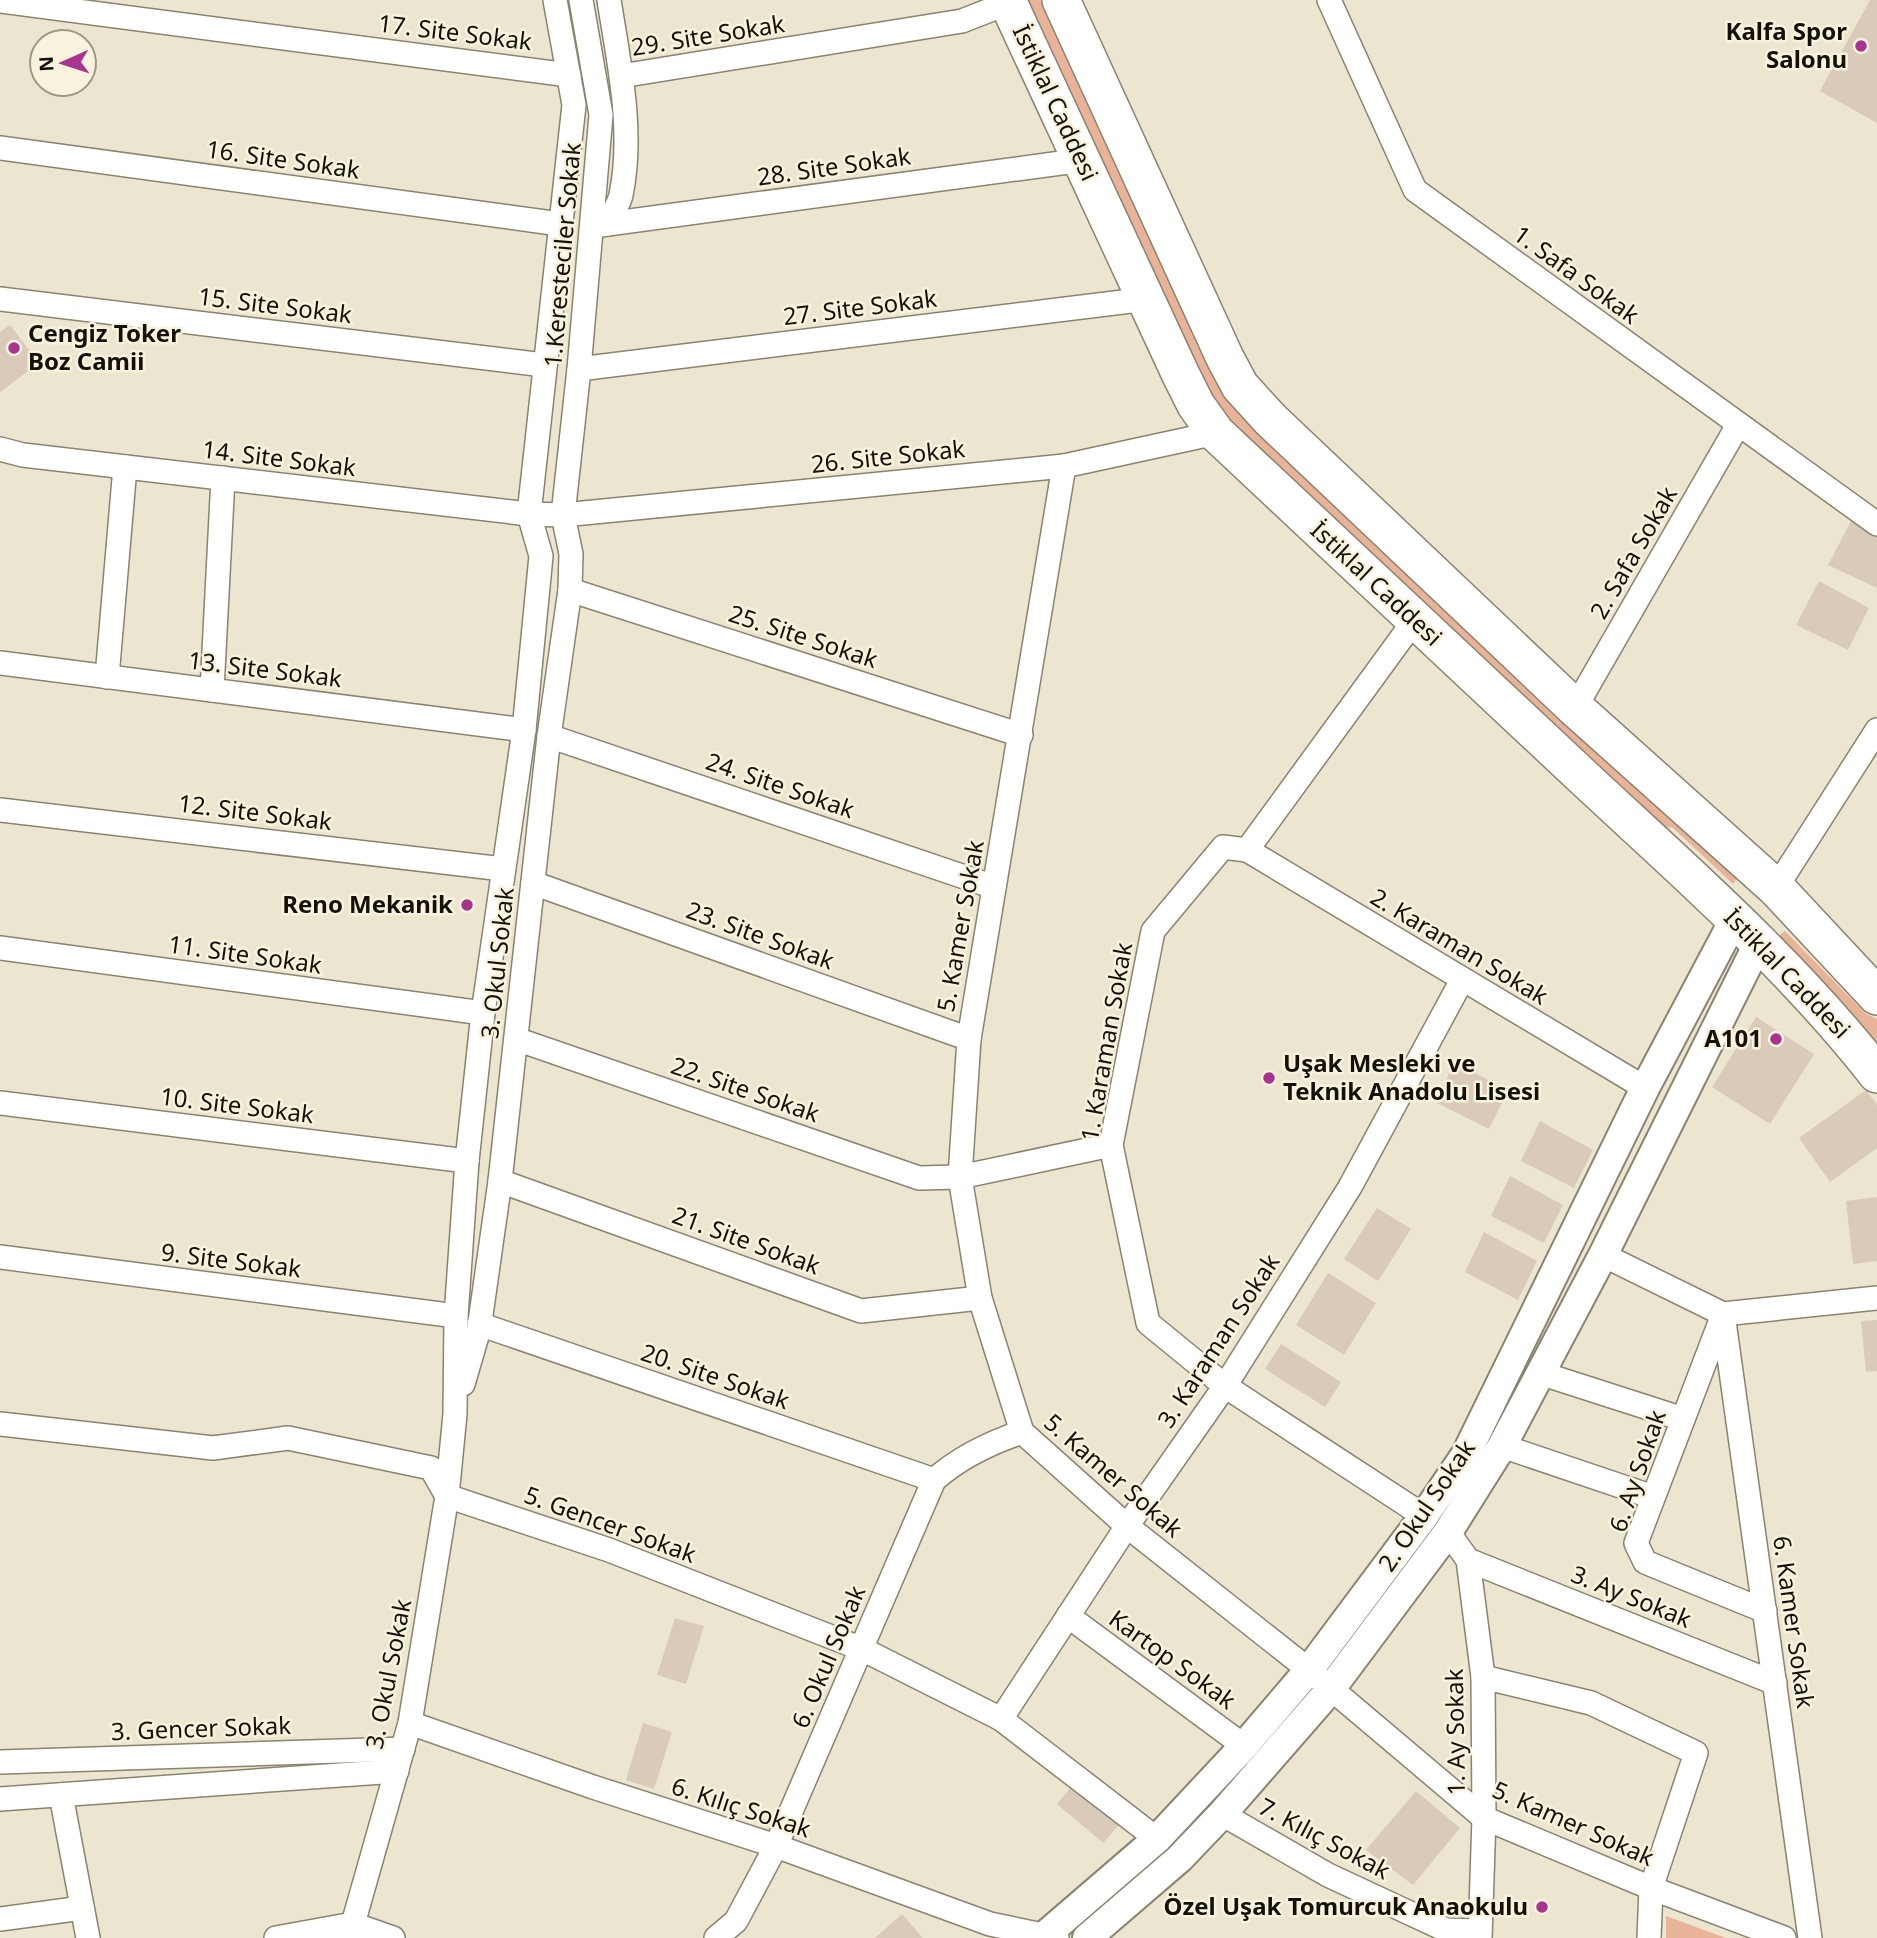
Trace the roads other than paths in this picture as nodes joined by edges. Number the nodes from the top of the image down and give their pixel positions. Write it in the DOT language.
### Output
graph roads {
  1 [pos="555,0"];
  2 [pos="581,0"];
  3 [pos="609,0"];
  4 [pos="1061,0"];
  5 [pos="1329,0"];
  6 [pos="0,1"];
  7 [pos="1007,1"];
  8 [pos="569,75"];
  9 [pos="621,76"];
  10 [pos="0,148"];
  11 [pos="1083,160"];
  12 [pos="560,224"];
  13 [pos="600,225"];
  14 [pos="0,299"];
  15 [pos="1147,299"];
  16 [pos="544,365"];
  17 [pos="579,369"];
  18 [pos="1738,425"];
  19 [pos="1216,433"];
  20 [pos="0,449"];
  21 [pos="23,456"];
  22 [pos="0,466"];
  23 [pos="1064,466"];
  24 [pos="125,467"];
  25 [pos="223,478"];
  26 [pos="529,514"];
  27 [pos="563,515"];
  28 [pos="1877,524"];
  29 [pos="570,590"];
  30 [pos="1414,621"];
  31 [pos="0,663"];
  32 [pos="107,677"];
  33 [pos="212,690"];
  34 [pos="1575,708"];
  35 [pos="524,730"];
  36 [pos="1877,730"];
  37 [pos="1021,735"];
  38 [pos="549,736"];
  39 [pos="0,810"];
  40 [pos="1247,850"];
  41 [pos="503,869"];
  42 [pos="533,883"];
  43 [pos="994,887"];
  44 [pos="1776,888"];
  45 [pos="1747,930"];
  46 [pos="0,948"];
  47 [pos="1462,980"];
  48 [pos="1877,996"];
  49 [pos="483,1013"];
  50 [pos="516,1039"];
  51 [pos="969,1039"];
  52 [pos="1877,1074"];
  53 [pos="1645,1088"];
  54 [pos="0,1103"];
  55 [pos="1676,1105"];
  56 [pos="1111,1146"];
  57 [pos="467,1161"];
  58 [pos="960,1177"];
  59 [pos="500,1181"];
  60 [pos="1603,1255"];
  61 [pos="0,1257"];
  62 [pos="980,1297"];
  63 [pos="1877,1298"];
  64 [pos="1724,1314"];
  65 [pos="456,1316"];
  66 [pos="479,1324"];
  67 [pos="1539,1373"];
  68 [pos="1224,1385"];
  69 [pos="455,1415"];
  70 [pos="1683,1419"];
  71 [pos="0,1424"];
  72 [pos="1022,1432"];
  73 [pos="1503,1446"];
  74 [pos="934,1480"];
  75 [pos="447,1496"];
  76 [pos="1653,1497"];
  77 [pos="1424,1516"];
  78 [pos="1127,1526"];
  79 [pos="1448,1532"];
  80 [pos="1468,1560"];
  81 [pos="1765,1611"];
  82 [pos="1068,1616"];
  83 [pos="862,1649"];
  84 [pos="1309,1670"];
  85 [pos="1483,1677"];
  86 [pos="1775,1683"];
  87 [pos="1330,1690"];
  88 [pos="1001,1719"];
  89 [pos="410,1723"];
  90 [pos="1244,1746"];
  91 [pos="400,1760"];
  92 [pos="0,1762"];
  93 [pos="61,1794"];
  94 [pos="0,1799"];
  95 [pos="1222,1814"];
  96 [pos="1484,1818"];
  97 [pos="1157,1839"];
  98 [pos="776,1846"];
  99 [pos="1651,1888"];
  100 [pos="82,1908"];
  101 [pos="0,1919"];
  102 [pos="351,1931"];
  103 [pos="1480,1935"];
  104 [pos="1048,1937"];
  105 [pos="88,1938"];
  106 [pos="276,1938"];
  107 [pos="393,1938"];
  108 [pos="716,1938"];
  109 [pos="1087,1938"];
  110 [pos="1649,1938"];
  111 [pos="1784,1938"];
  112 [pos="1810,1938"];
  1 -- 8 [label="street, 1.Keresteciler Sokak"];
  2 -- 13 [label="street, 1.Keresteciler Sokak"];
  3 -- 9 [label="street"];
  4 -- 34 [label="main road, İstiklal Caddesi"];
  5 -- 18 [label="street, 1. Safa Sokak"];
  6 -- 8 [label="street, 17. Site Sokak"];
  7 -- 9 [label="street, 29. Site Sokak"];
  7 -- 11 [label="main road, İstiklal Caddesi"];
  8 -- 12 [label="street, 1.Keresteciler Sokak"];
  9 -- 13 [label="street"];
  10 -- 12 [label="street, 16. Site Sokak"];
  11 -- 13 [label="street, 28. Site Sokak"];
  11 -- 15 [label="main road, İstiklal Caddesi"];
  12 -- 16 [label="street, 1.Keresteciler Sokak"];
  13 -- 17 [label="street, 1.Keresteciler Sokak"];
  14 -- 16 [label="street, 15. Site Sokak"];
  15 -- 17 [label="street, 27. Site Sokak"];
  15 -- 19 [label="main road, İstiklal Caddesi"];
  16 -- 26 [label="street, 1.Keresteciler Sokak"];
  17 -- 27 [label="street, 1.Keresteciler Sokak"];
  18 -- 28 [label="street, 1. Safa Sokak"];
  18 -- 34 [label="street, 2. Safa Sokak"];
  19 -- 23 [label="street, 26. Site Sokak"];
  19 -- 30 [label="main road, İstiklal Caddesi"];
  20 -- 21 [label="street, 14. Site Sokak"];
  21 -- 22 [label="street"];
  21 -- 24 [label="street, 14. Site Sokak"];
  23 -- 27 [label="street, 26. Site Sokak"];
  23 -- 37 [label="street, 5. Kamer Sokak"];
  24 -- 25 [label="street, 14. Site Sokak"];
  24 -- 32 [label="street"];
  25 -- 26 [label="street, 14. Site Sokak"];
  25 -- 33 [label="street"];
  26 -- 27 [label="street, 26. Site Sokak"];
  26 -- 35 [label="street, 3. Okul Sokak"];
  27 -- 29 [label="street, 3. Okul Sokak"];
  29 -- 37 [label="street, 25. Site Sokak"];
  29 -- 38 [label="street, 3. Okul Sokak"];
  30 -- 40 [label="street"];
  30 -- 45 [label="main road, İstiklal Caddesi"];
  31 -- 32 [label="street, 13. Site Sokak"];
  32 -- 33 [label="street, 13. Site Sokak"];
  33 -- 35 [label="street, 13. Site Sokak"];
  34 -- 44 [label="main road, İstiklal Caddesi"];
  35 -- 41 [label="street, 3. Okul Sokak"];
  36 -- 44 [label="street"];
  37 -- 43 [label="street, 5. Kamer Sokak"];
  38 -- 42 [label="street, 3. Okul Sokak"];
  38 -- 43 [label="street, 24. Site Sokak"];
  39 -- 41 [label="street, 12. Site Sokak"];
  40 -- 47 [label="street, 2. Karaman Sokak"];
  40 -- 56 [label="street, 1. Karaman Sokak"];
  41 -- 49 [label="street, 3. Okul Sokak"];
  42 -- 50 [label="street, 3. Okul Sokak"];
  42 -- 51 [label="street, 23. Site Sokak"];
  43 -- 51 [label="street, 5. Kamer Sokak"];
  44 -- 45 [label="main road"];
  44 -- 48 [label="main road, İstiklal Caddesi"];
  45 -- 52 [label="main road, İstiklal Caddesi"];
  45 -- 53 [label="street, 2. Okul Sokak"];
  45 -- 55 [label="street, 2. Okul Sokak"];
  46 -- 49 [label="street, 11. Site Sokak"];
  47 -- 53 [label="street, 2. Karaman Sokak"];
  47 -- 68 [label="street, 3. Karaman Sokak"];
  49 -- 57 [label="street, 3. Okul Sokak"];
  50 -- 58 [label="street, 22. Site Sokak"];
  50 -- 59 [label="street, 3. Okul Sokak"];
  51 -- 58 [label="street, 5. Kamer Sokak"];
  53 -- 55 [label="street"];
  53 -- 77 [label="street, 2. Okul Sokak"];
  54 -- 57 [label="street, 10. Site Sokak"];
  55 -- 60 [label="street, 2. Okul Sokak"];
  56 -- 58 [label="street, 22. Site Sokak"];
  56 -- 68 [label="street, 1. Karaman Sokak"];
  57 -- 65 [label="street, 3. Okul Sokak"];
  58 -- 62 [label="street, 5. Kamer Sokak"];
  59 -- 62 [label="street, 21. Site Sokak"];
  59 -- 66 [label="street, 3. Okul Sokak"];
  60 -- 64 [label="street"];
  60 -- 67 [label="street, 2. Okul Sokak"];
  61 -- 65 [label="street, 9. Site Sokak"];
  62 -- 72 [label="street, 5. Kamer Sokak"];
  63 -- 64 [label="street"];
  64 -- 70 [label="street, 6. Ay Sokak"];
  64 -- 81 [label="street, 6. Kamer Sokak"];
  65 -- 69 [label="street, 3. Okul Sokak"];
  66 -- 69 [label="street, 3. Okul Sokak"];
  66 -- 74 [label="street, 20. Site Sokak"];
  67 -- 70 [label="street"];
  67 -- 73 [label="street, 2. Okul Sokak"];
  68 -- 77 [label="street, 1. Karaman Sokak"];
  68 -- 78 [label="street, 3. Karaman Sokak"];
  69 -- 75 [label="street, 3. Okul Sokak"];
  70 -- 76 [label="street, 6. Ay Sokak"];
  71 -- 75 [label="street"];
  72 -- 74 [label="street"];
  72 -- 78 [label="street, 5. Kamer Sokak"];
  73 -- 76 [label="street"];
  73 -- 79 [label="street, 2. Okul Sokak"];
  74 -- 83 [label="street, 6. Okul Sokak"];
  75 -- 83 [label="street, 5. Gencer Sokak"];
  75 -- 89 [label="street, 3. Okul Sokak"];
  76 -- 81 [label="street, 6. Ay Sokak"];
  77 -- 79 [label="street"];
  77 -- 84 [label="street, 2. Okul Sokak"];
  78 -- 82 [label="street, 3. Karaman Sokak"];
  78 -- 84 [label="street, 5. Kamer Sokak"];
  79 -- 80 [label="street, 1. Ay Sokak"];
  79 -- 87 [label="street, 2. Okul Sokak"];
  80 -- 85 [label="street, 1. Ay Sokak"];
  80 -- 86 [label="street, 3. Ay Sokak"];
  81 -- 86 [label="street, 6. Kamer Sokak"];
  82 -- 88 [label="street, 3. Karaman Sokak"];
  82 -- 90 [label="street, Kartop Sokak"];
  83 -- 88 [label="street, 5. Gencer Sokak"];
  83 -- 98 [label="street, 6. Okul Sokak"];
  84 -- 87 [label="street, 5. Kamer Sokak"];
  84 -- 90 [label="street, 2. Okul Sokak"];
  85 -- 96 [label="street, 1. Ay Sokak"];
  85 -- 99 [label="street"];
  86 -- 112 [label="street, 6. Kamer Sokak"];
  87 -- 95 [label="street, 2. Okul Sokak"];
  87 -- 96 [label="street, 5. Kamer Sokak"];
  88 -- 97 [label="street, 5. Gencer Sokak"];
  89 -- 91 [label="street, 3. Okul Sokak"];
  89 -- 98 [label="street, 6. Kılıç Sokak"];
  90 -- 97 [label="street, 2. Okul Sokak"];
  91 -- 92 [label="street, 3. Gencer Sokak"];
  91 -- 93 [label="street"];
  91 -- 102 [label="street, 3. Okul Sokak"];
  93 -- 94 [label="street"];
  93 -- 100 [label="street"];
  95 -- 103 [label="street, 7. Kılıç Sokak"];
  95 -- 109 [label="street, 2. Okul Sokak"];
  96 -- 99 [label="street, 5. Kamer Sokak"];
  96 -- 103 [label="street, 1. Ay Sokak"];
  97 -- 104 [label="street, 2. Okul Sokak"];
  98 -- 104 [label="street, 6. Kılıç Sokak"];
  98 -- 108 [label="street, 6. Okul Sokak"];
  99 -- 110 [label="street"];
  99 -- 111 [label="street, 5. Kamer Sokak"];
  100 -- 101 [label="street"];
  100 -- 105 [label="street"];
  102 -- 106 [label="street"];
  102 -- 107 [label="street"];
}
